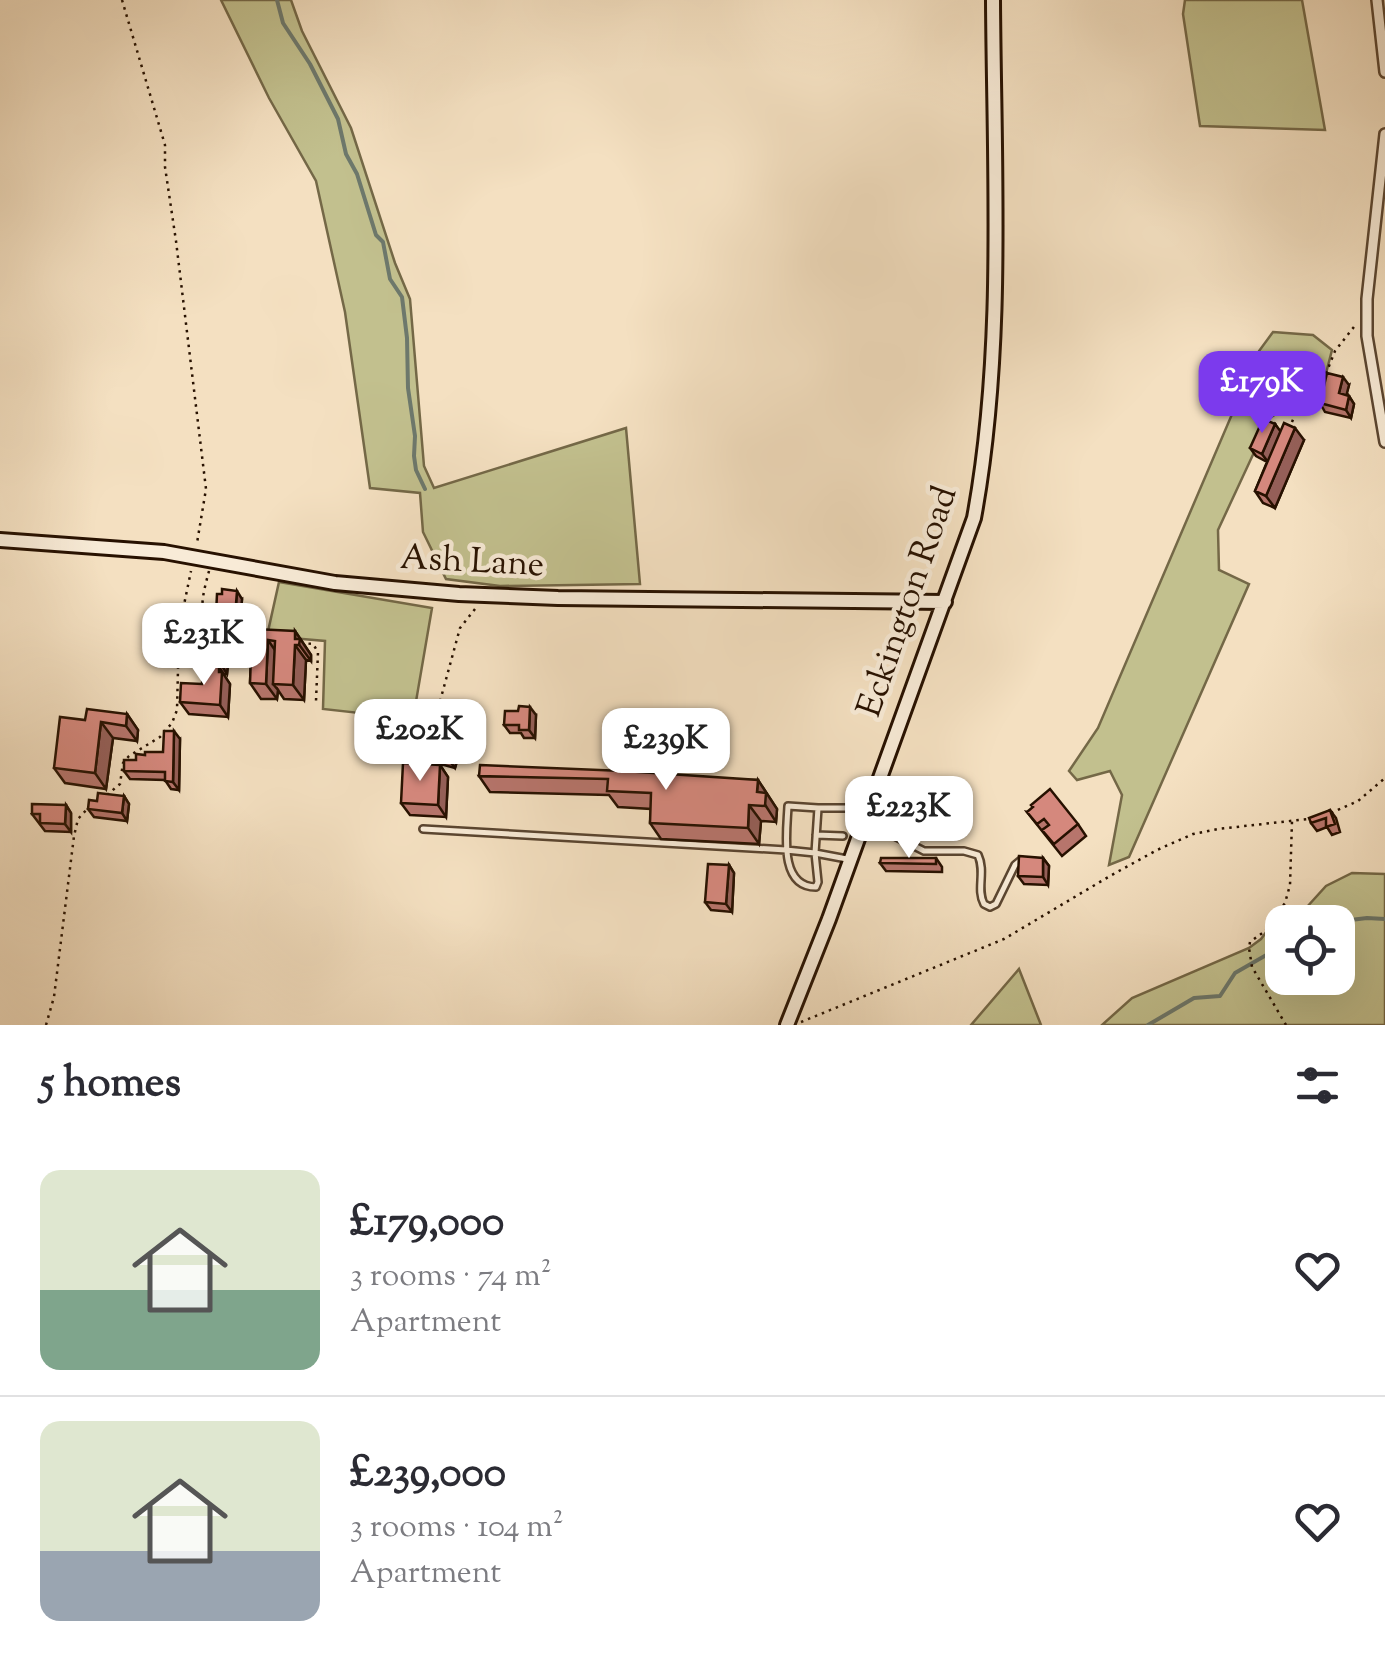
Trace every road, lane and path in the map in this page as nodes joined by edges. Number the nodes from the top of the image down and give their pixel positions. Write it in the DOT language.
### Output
graph roads {
  1 [pos="122,0"];
  2 [pos="994,0"];
  3 [pos="1377,0"];
  4 [pos="1385,72"];
  5 [pos="1385,134"];
  6 [pos="1367,310"];
  7 [pos="1288,431"];
  8 [pos="1385,442"];
  9 [pos="0,540"];
  10 [pos="194,557"];
  11 [pos="212,560"];
  12 [pos="485,596"];
  13 [pos="945,602"];
  14 [pos="206,626"];
  15 [pos="223,636"];
  16 [pos="292,642"];
  17 [pos="203,676"];
  18 [pos="316,701"];
  19 [pos="482,736"];
  20 [pos="1385,778"];
  21 [pos="101,798"];
  22 [pos="92,805"];
  23 [pos="818,808"];
  24 [pos="849,808"];
  25 [pos="1332,812"];
  26 [pos="1318,816"];
  27 [pos="864,820"];
  28 [pos="1292,821"];
  29 [pos="422,829"];
  30 [pos="816,835"];
  31 [pos="844,836"];
  32 [pos="786,850"];
  33 [pos="814,852"];
  34 [pos="1023,858"];
  35 [pos="850,860"];
  36 [pos="46,1025"];
  37 [pos="786,1025"];
  38 [pos="795,1025"];
  39 [pos="1286,1025"];
  1 -- 10 [label="path"];
  2 -- 13 [label="main road, Eckington Road"];
  3 -- 4 [label="street"];
  5 -- 6 [label="street"];
  6 -- 7 [label="path"];
  6 -- 8 [label="street"];
  9 -- 10 [label="main road, Ash Lane"];
  10 -- 11 [label="main road, Ash Lane"];
  10 -- 21 [label="path"];
  11 -- 12 [label="main road, Ash Lane"];
  11 -- 14 [label="path"];
  12 -- 13 [label="main road, Ash Lane"];
  12 -- 19 [label="path"];
  13 -- 27 [label="main road, Eckington Road"];
  14 -- 15 [label="path"];
  14 -- 17 [label="path"];
  16 -- 18 [label="path"];
  20 -- 25 [label="path"];
  22 -- 36 [label="path"];
  23 -- 24 [label="lane"];
  23 -- 30 [label="lane"];
  23 -- 32 [label="lane"];
  26 -- 28 [label="path"];
  27 -- 34 [label="lane"];
  27 -- 35 [label="main road, Eckington Road"];
  28 -- 38 [label="path"];
  28 -- 39 [label="path"];
  29 -- 32 [label="lane"];
  30 -- 31 [label="lane"];
  30 -- 33 [label="lane"];
  32 -- 33 [label="lane"];
  32 -- 33 [label="lane"];
  33 -- 35 [label="lane"];
  35 -- 37 [label="main road, Eckington Road"];
}
